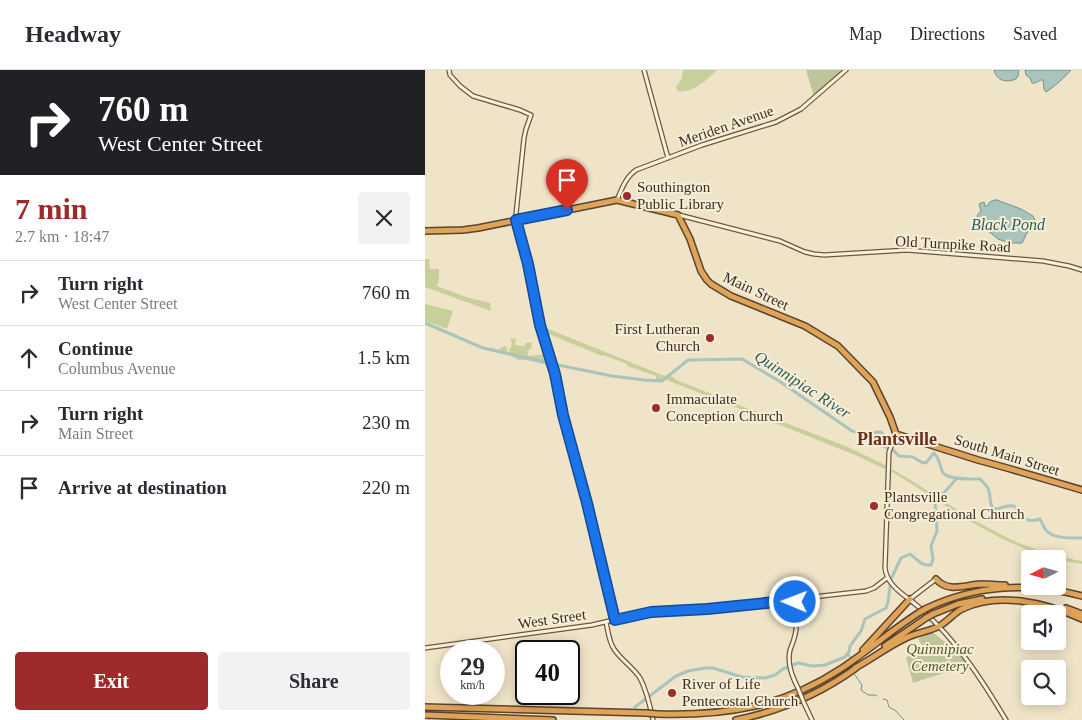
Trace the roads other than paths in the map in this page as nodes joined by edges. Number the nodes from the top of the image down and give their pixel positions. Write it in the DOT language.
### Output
graph roads {
  1 [pos="449,70"];
  2 [pos="644,70"];
  3 [pos="845,70"];
  4 [pos="668,158"];
  5 [pos="617,200"];
  6 [pos="678,215"];
  7 [pos="516,220"];
  8 [pos="425,231"];
  9 [pos="1082,270"];
  10 [pos="896,434"];
  11 [pos="1082,490"];
  12 [pos="936,579"];
  13 [pos="889,581"];
  14 [pos="1021,586"];
  15 [pos="1021,588"];
  16 [pos="1066,593"];
  17 [pos="1082,596"];
  18 [pos="910,599"];
  19 [pos="795,600"];
  20 [pos="1082,616"];
  21 [pos="615,620"];
  22 [pos="606,622"];
  23 [pos="939,626"];
  24 [pos="425,648"];
  25 [pos="844,667"];
  26 [pos="855,668"];
  27 [pos="425,707"];
  28 [pos="425,715"];
  29 [pos="553,720"];
  30 [pos="653,720"];
  31 [pos="736,720"];
  32 [pos="812,720"];
  33 [pos="1006,720"];
  1 -- 7 [label="main road"];
  2 -- 4 [label="main road"];
  3 -- 4 [label="main road, Meriden Avenue"];
  4 -- 5 [label="main road, Meriden Avenue"];
  5 -- 6 [label="highway"];
  5 -- 7 [label="highway"];
  6 -- 9 [label="main road, Old Turnpike Road"];
  6 -- 10 [label="highway, Main Street"];
  7 -- 8 [label="highway"];
  7 -- 21 [label="main road"];
  10 -- 11 [label="highway, South Main Street"];
  10 -- 13 [label="main road"];
  12 -- 14 [label="highway"];
  12 -- 18 [label="main road"];
  13 -- 18 [label="main road"];
  13 -- 19 [label="main road, West Street"];
  15 -- 25 [label="highway, bridge"];
  16 -- 17 [label="highway"];
  18 -- 23 [label="main road"];
  18 -- 25 [label="highway"];
  19 -- 21 [label="main road, West Street"];
  19 -- 32 [label="main road, bridge"];
  20 -- 23 [label="highway"];
  20 -- 26 [label="highway, bridge"];
  21 -- 22 [label="main road, West Street"];
  22 -- 24 [label="main road, West Street"];
  22 -- 30 [label="main road"];
  23 -- 26 [label="highway"];
  23 -- 33 [label="main road"];
  25 -- 27 [label="highway, bridge"];
  26 -- 31 [label="highway"];
  28 -- 29 [label="highway"];
}
